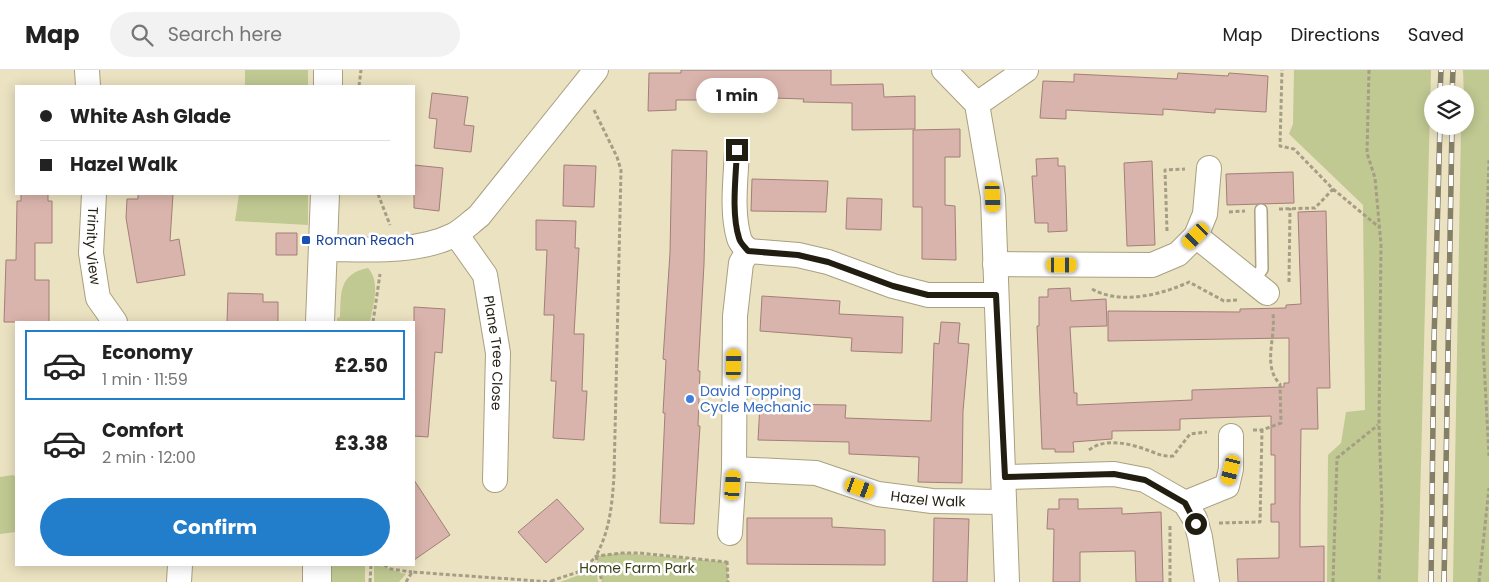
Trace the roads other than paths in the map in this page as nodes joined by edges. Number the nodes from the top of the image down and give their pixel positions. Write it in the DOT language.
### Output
graph roads {
  1 [pos="87,70"];
  2 [pos="328,70"];
  3 [pos="596,70"];
  4 [pos="944,70"];
  5 [pos="1026,70"];
  6 [pos="88,85"];
  7 [pos="328,85"];
  8 [pos="977,104"];
  9 [pos="737,150"];
  10 [pos="1209,168"];
  11 [pos="94,195"];
  12 [pos="325,195"];
  13 [pos="1261,210"];
  14 [pos="456,234"];
  15 [pos="1196,236"];
  16 [pos="324,249"];
  17 [pos="748,251"];
  18 [pos="995,264"];
  19 [pos="1260,287"];
  20 [pos="996,295"];
  21 [pos="114,321"];
  22 [pos="320,321"];
  23 [pos="1231,433"];
  24 [pos="734,469"];
  25 [pos="1005,477"];
  26 [pos="495,480"];
  27 [pos="1178,500"];
  28 [pos="1004,502"];
  29 [pos="730,533"];
  30 [pos="180,566"];
  31 [pos="318,566"];
  32 [pos="179,582"];
  33 [pos="317,582"];
  34 [pos="1007,582"];
  35 [pos="1207,582"];
  1 -- 6 [label="street"];
  2 -- 7 [label="street"];
  3 -- 14 [label="street"];
  4 -- 8 [label="street"];
  5 -- 8 [label="street"];
  8 -- 18 [label="street"];
  9 -- 17 [label="street"];
  10 -- 15 [label="street"];
  11 -- 21 [label="street, Trinity View"];
  12 -- 16 [label="street"];
  13 -- 19 [label="lane"];
  14 -- 16 [label="street"];
  14 -- 26 [label="street, Plane Tree Close"];
  15 -- 18 [label="street"];
  15 -- 19 [label="street"];
  16 -- 22 [label="street"];
  17 -- 20 [label="street"];
  17 -- 24 [label="street"];
  18 -- 20 [label="street"];
  20 -- 25 [label="street"];
  23 -- 27 [label="street"];
  24 -- 28 [label="street, Hazel Walk"];
  24 -- 29 [label="street"];
  25 -- 27 [label="street"];
  25 -- 28 [label="street"];
  27 -- 35 [label="street"];
  28 -- 34 [label="street"];
  30 -- 32 [label="street"];
  31 -- 33 [label="street"];
}
